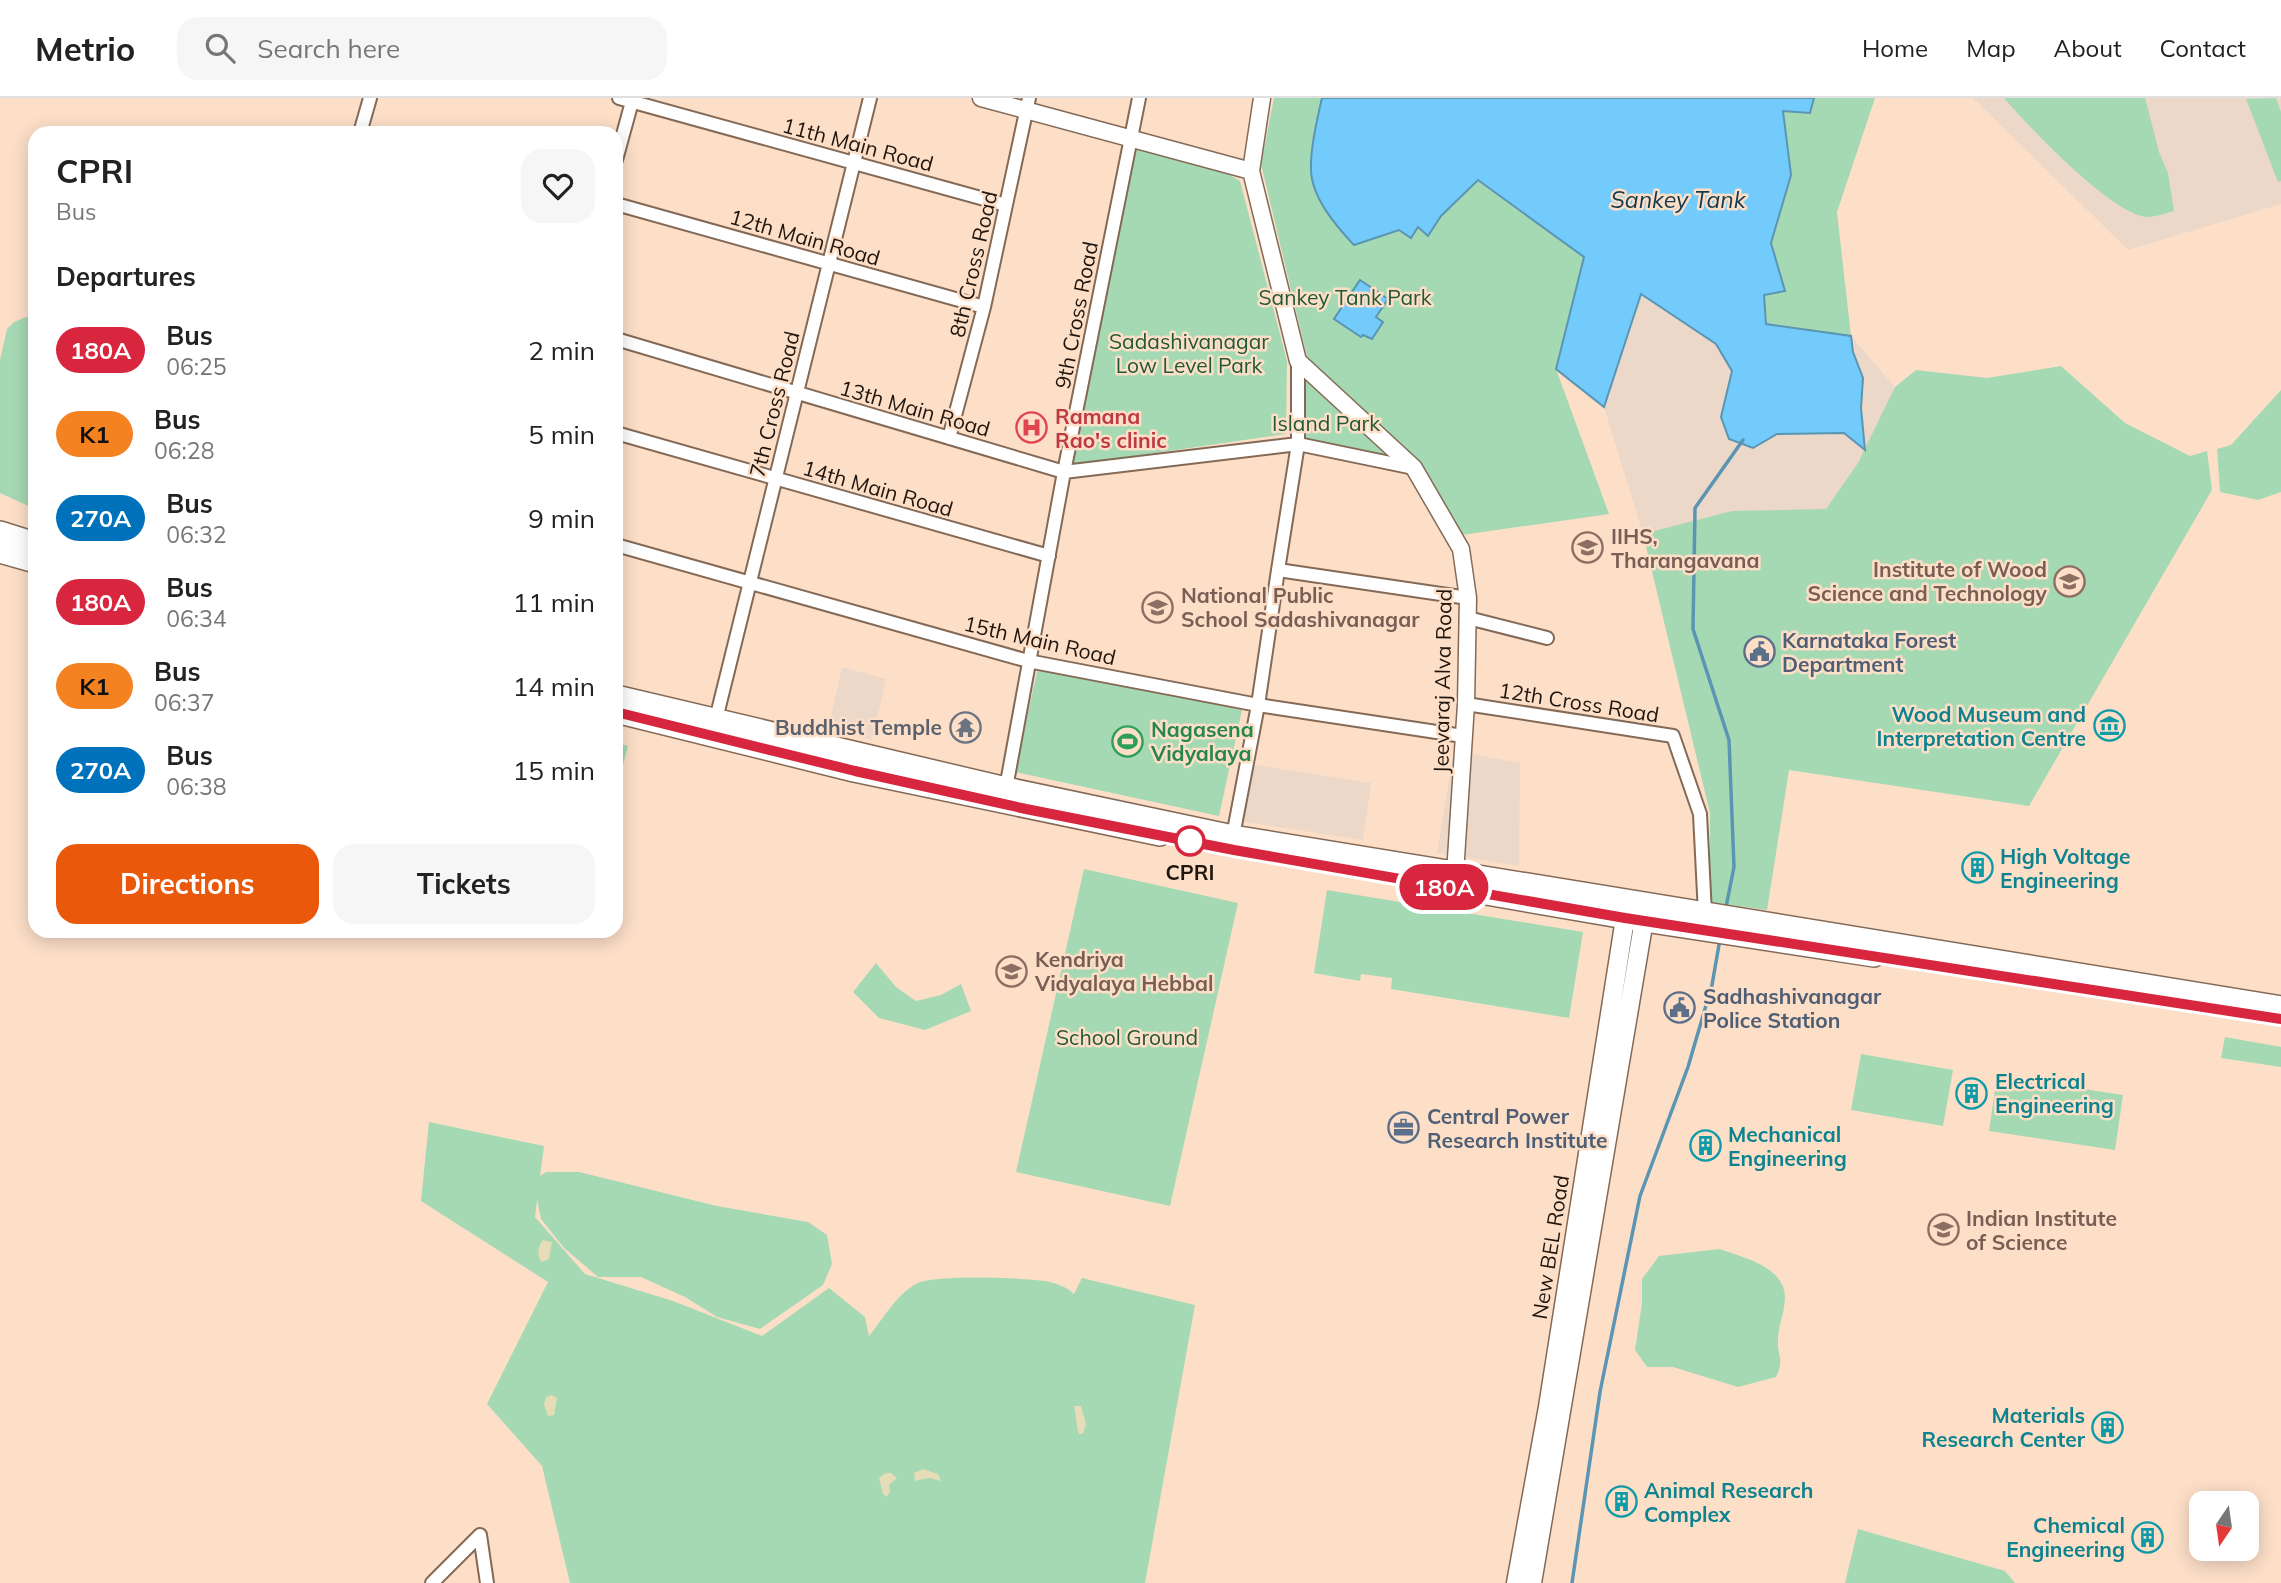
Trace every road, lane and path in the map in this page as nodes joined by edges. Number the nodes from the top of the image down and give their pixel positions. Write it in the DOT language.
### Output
graph roads {
  1 [pos="370,98"];
  2 [pos="619,98"];
  3 [pos="870,98"];
  4 [pos="981,98"];
  5 [pos="1139,98"];
  6 [pos="1262,98"];
  7 [pos="633,100"];
  8 [pos="1028,104"];
  9 [pos="364,126"];
  10 [pos="623,135"];
  11 [pos="1130,140"];
  12 [pos="854,163"];
  13 [pos="1251,171"];
  14 [pos="1006,205"];
  15 [pos="623,206"];
  16 [pos="829,264"];
  17 [pos="984,307"];
  18 [pos="623,341"];
  19 [pos="1298,361"];
  20 [pos="797,393"];
  21 [pos="623,435"];
  22 [pos="949,438"];
  23 [pos="1297,444"];
  24 [pos="1414,468"];
  25 [pos="1065,472"];
  26 [pos="775,478"];
  27 [pos="0,533"];
  28 [pos="28,540"];
  29 [pos="623,547"];
  30 [pos="0,552"];
  31 [pos="1049,556"];
  32 [pos="28,560"];
  33 [pos="1278,570"];
  34 [pos="749,583"];
  35 [pos="1468,598"];
  36 [pos="1468,618"];
  37 [pos="1548,638"];
  38 [pos="1028,661"];
  39 [pos="623,698"];
  40 [pos="1466,704"];
  41 [pos="1258,705"];
  42 [pos="623,714"];
  43 [pos="716,719"];
  44 [pos="1463,736"];
  45 [pos="1006,788"];
  46 [pos="1234,836"];
  47 [pos="1456,866"];
  48 [pos="1636,911"];
  49 [pos="1719,923"];
  50 [pos="2281,1007"];
  51 [pos="2281,1018"];
  52 [pos="432,1583"];
  53 [pos="487,1583"];
  54 [pos="1516,1583"];
  55 [pos="1532,1583"];
  1 -- 9 [label="street"];
  2 -- 7 [label="street, 11th Main Road"];
  3 -- 12 [label="street, 7th Cross Road"];
  4 -- 8 [label="street"];
  5 -- 11 [label="street, 9th Cross Road"];
  6 -- 13 [label="street"];
  7 -- 10 [label="street"];
  7 -- 12 [label="street, 11th Main Road"];
  8 -- 11 [label="street"];
  8 -- 14 [label="street, 8th Cross Road"];
  11 -- 13 [label="street"];
  11 -- 25 [label="street, 9th Cross Road"];
  12 -- 14 [label="street, 11th Main Road"];
  12 -- 16 [label="street, 7th Cross Road"];
  13 -- 19 [label="street"];
  14 -- 17 [label="street, 8th Cross Road"];
  15 -- 16 [label="street, 12th Main Road"];
  16 -- 17 [label="street, 12th Main Road"];
  16 -- 20 [label="street, 7th Cross Road"];
  17 -- 22 [label="street, 8th Cross Road"];
  18 -- 20 [label="street, 13th Main Road"];
  19 -- 23 [label="street"];
  19 -- 24 [label="street, Jeevaraj Alva Road"];
  20 -- 22 [label="street, 13th Main Road"];
  20 -- 26 [label="street, 7th Cross Road"];
  21 -- 26 [label="street, 14th Main Road"];
  22 -- 25 [label="street, 13th Main Road"];
  23 -- 24 [label="street, 13th Main Road"];
  23 -- 25 [label="street, 13th Main Road"];
  23 -- 33 [label="street"];
  24 -- 35 [label="street, Jeevaraj Alva Road"];
  25 -- 31 [label="street, 9th Cross Road"];
  26 -- 31 [label="street, 14th Main Road"];
  26 -- 34 [label="street, 7th Cross Road"];
  27 -- 28 [label="highway"];
  29 -- 34 [label="street, 15th Main Road"];
  30 -- 32 [label="highway"];
  31 -- 38 [label="street, 9th Cross Road"];
  33 -- 35 [label="street"];
  33 -- 41 [label="street"];
  34 -- 38 [label="street, 15th Main Road"];
  34 -- 43 [label="street, 7th Cross Road"];
  35 -- 36 [label="street, Jeevaraj Alva Road"];
  36 -- 37 [label="street"];
  36 -- 40 [label="street, Jeevaraj Alva Road"];
  38 -- 41 [label="street, 15th Main Road"];
  38 -- 45 [label="street, 9th Cross Road"];
  39 -- 43 [label="highway"];
  40 -- 44 [label="street, Jeevaraj Alva Road"];
  40 -- 49 [label="street, 12th Cross Road"];
  41 -- 44 [label="street, 15th Main Road"];
  41 -- 46 [label="street"];
  42 -- 48 [label="highway"];
  43 -- 45 [label="highway"];
  44 -- 47 [label="street, Jeevaraj Alva Road"];
  45 -- 46 [label="highway"];
  46 -- 47 [label="highway"];
  47 -- 48 [label="highway"];
  48 -- 49 [label="highway"];
  48 -- 54 [label="main road, New BEL Road"];
  48 -- 55 [label="main road, New BEL Road"];
  49 -- 50 [label="highway"];
  49 -- 51 [label="highway"];
  52 -- 53 [label="street"];
}
